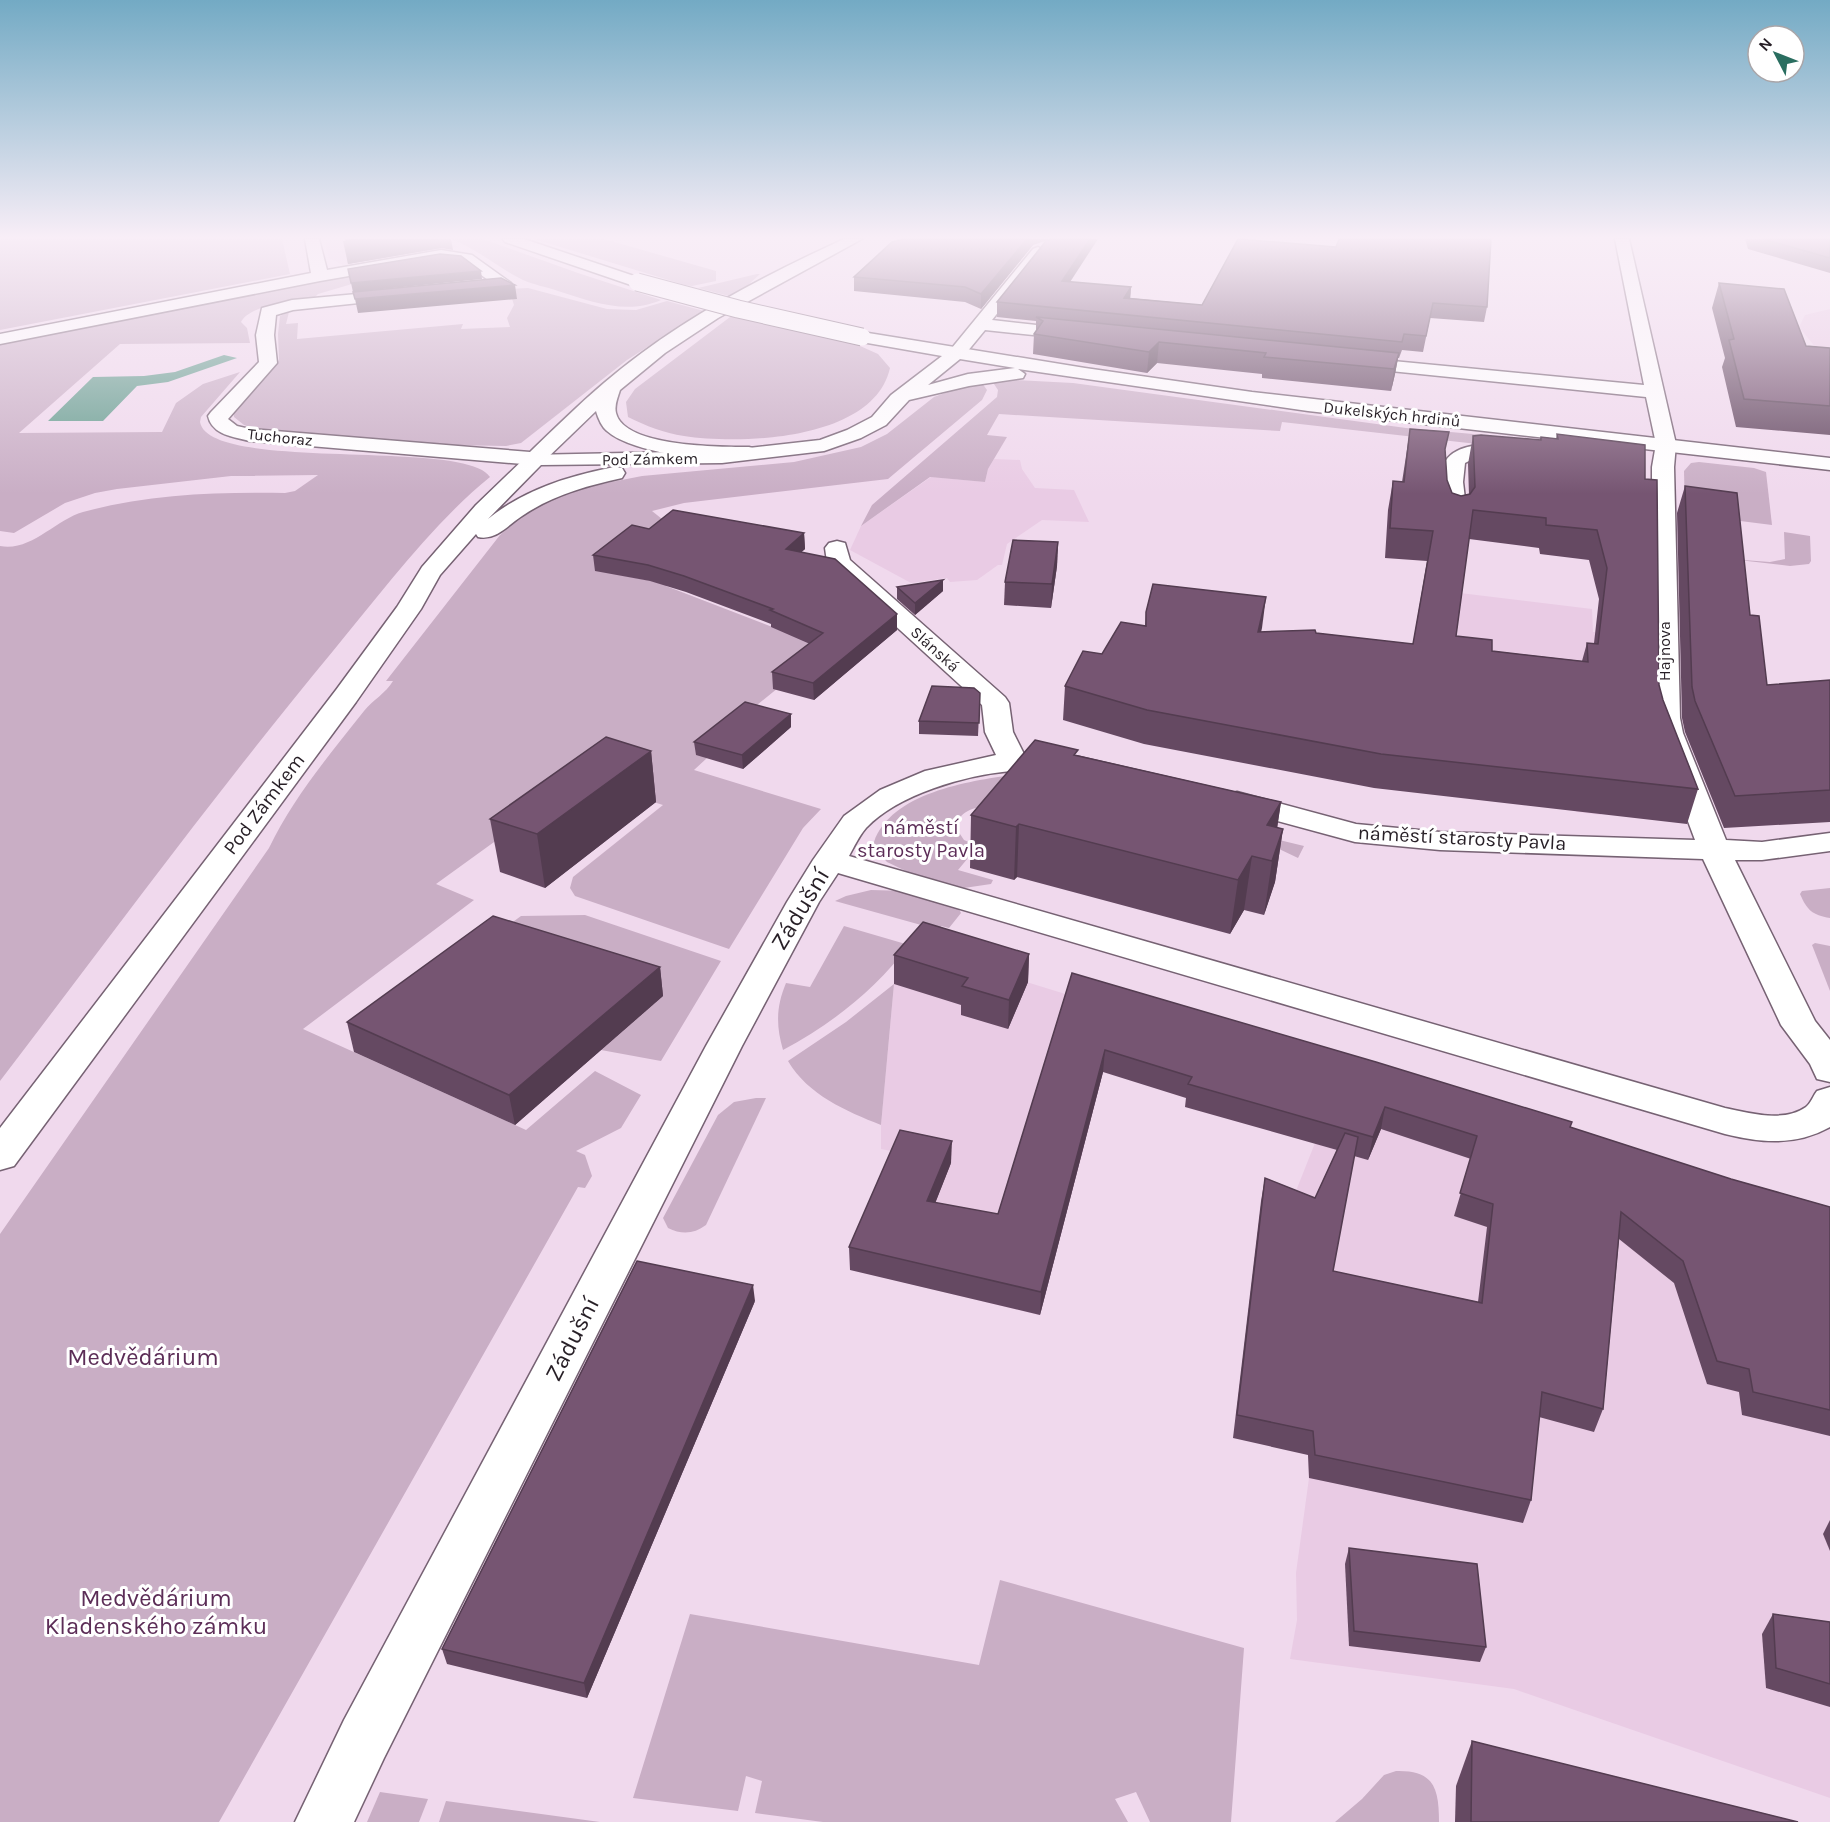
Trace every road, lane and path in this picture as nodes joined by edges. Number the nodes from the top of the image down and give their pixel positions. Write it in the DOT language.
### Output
graph roads {
  1 [pos="76,324"];
  2 [pos="266,324"];
  3 [pos="700,324"];
  4 [pos="805,324"];
  5 [pos="979,324"];
  6 [pos="1639,324"];
  7 [pos="1098,336"];
  8 [pos="862,337"];
  9 [pos="0,339"];
  10 [pos="956,354"];
  11 [pos="1336,360"];
  12 [pos="1106,377"];
  13 [pos="611,386"];
  14 [pos="1653,392"];
  15 [pos="898,399"];
  16 [pos="765,453"];
  17 [pos="1540,454"];
  18 [pos="722,457"];
  19 [pos="535,459"];
  20 [pos="1658,459"];
  21 [pos="1830,465"];
  22 [pos="1456,516"];
  23 [pos="837,548"];
  24 [pos="410,609"];
  25 [pos="1014,762"];
  26 [pos="1084,766"];
  27 [pos="1205,794"];
  28 [pos="1830,842"];
  29 [pos="1714,849"];
  30 [pos="829,860"];
  31 [pos="1829,1064"];
  32 [pos="1830,1100"];
  33 [pos="0,1156"];
  34 [pos="324,1822"];
  1 -- 9 [label="street"];
  2 -- 19 [label="street, Tuchoraz"];
  3 -- 13 [label="street, Pod Zámkem"];
  4 -- 8 [label="street, bridge"];
  5 -- 7 [label="street"];
  5 -- 10 [label="street"];
  6 -- 14 [label="street, Hajnova"];
  8 -- 10 [label="street"];
  8 -- 15 [label="street"];
  10 -- 12 [label="street, Dukelských hrdinů"];
  10 -- 15 [label="street, Pod Zámkem"];
  11 -- 14 [label="street"];
  12 -- 15 [label="street"];
  12 -- 20 [label="street, Dukelských hrdinů"];
  13 -- 16 [label="street, Pod Zámkem"];
  13 -- 19 [label="street, Pod Zámkem"];
  14 -- 20 [label="street, Hajnova"];
  15 -- 16 [label="street, Pod Zámkem"];
  16 -- 18 [label="street, Pod Zámkem"];
  17 -- 22 [label="street"];
  18 -- 19 [label="street, Pod Zámkem"];
  18 -- 24 [label="street"];
  19 -- 24 [label="street, Pod Zámkem"];
  20 -- 21 [label="street, Dukelských hrdinů"];
  20 -- 29 [label="street, Hajnova"];
  23 -- 25 [label="street, Slánská"];
  24 -- 33 [label="street, Pod Zámkem"];
  25 -- 26 [label="street"];
  25 -- 30 [label="street"];
  27 -- 29 [label="street, náměstí starosty Pavla"];
  28 -- 29 [label="street, náměstí starosty Pavla"];
  29 -- 31 [label="street"];
  30 -- 32 [label="street"];
  30 -- 34 [label="street, Zádušní"];
}
